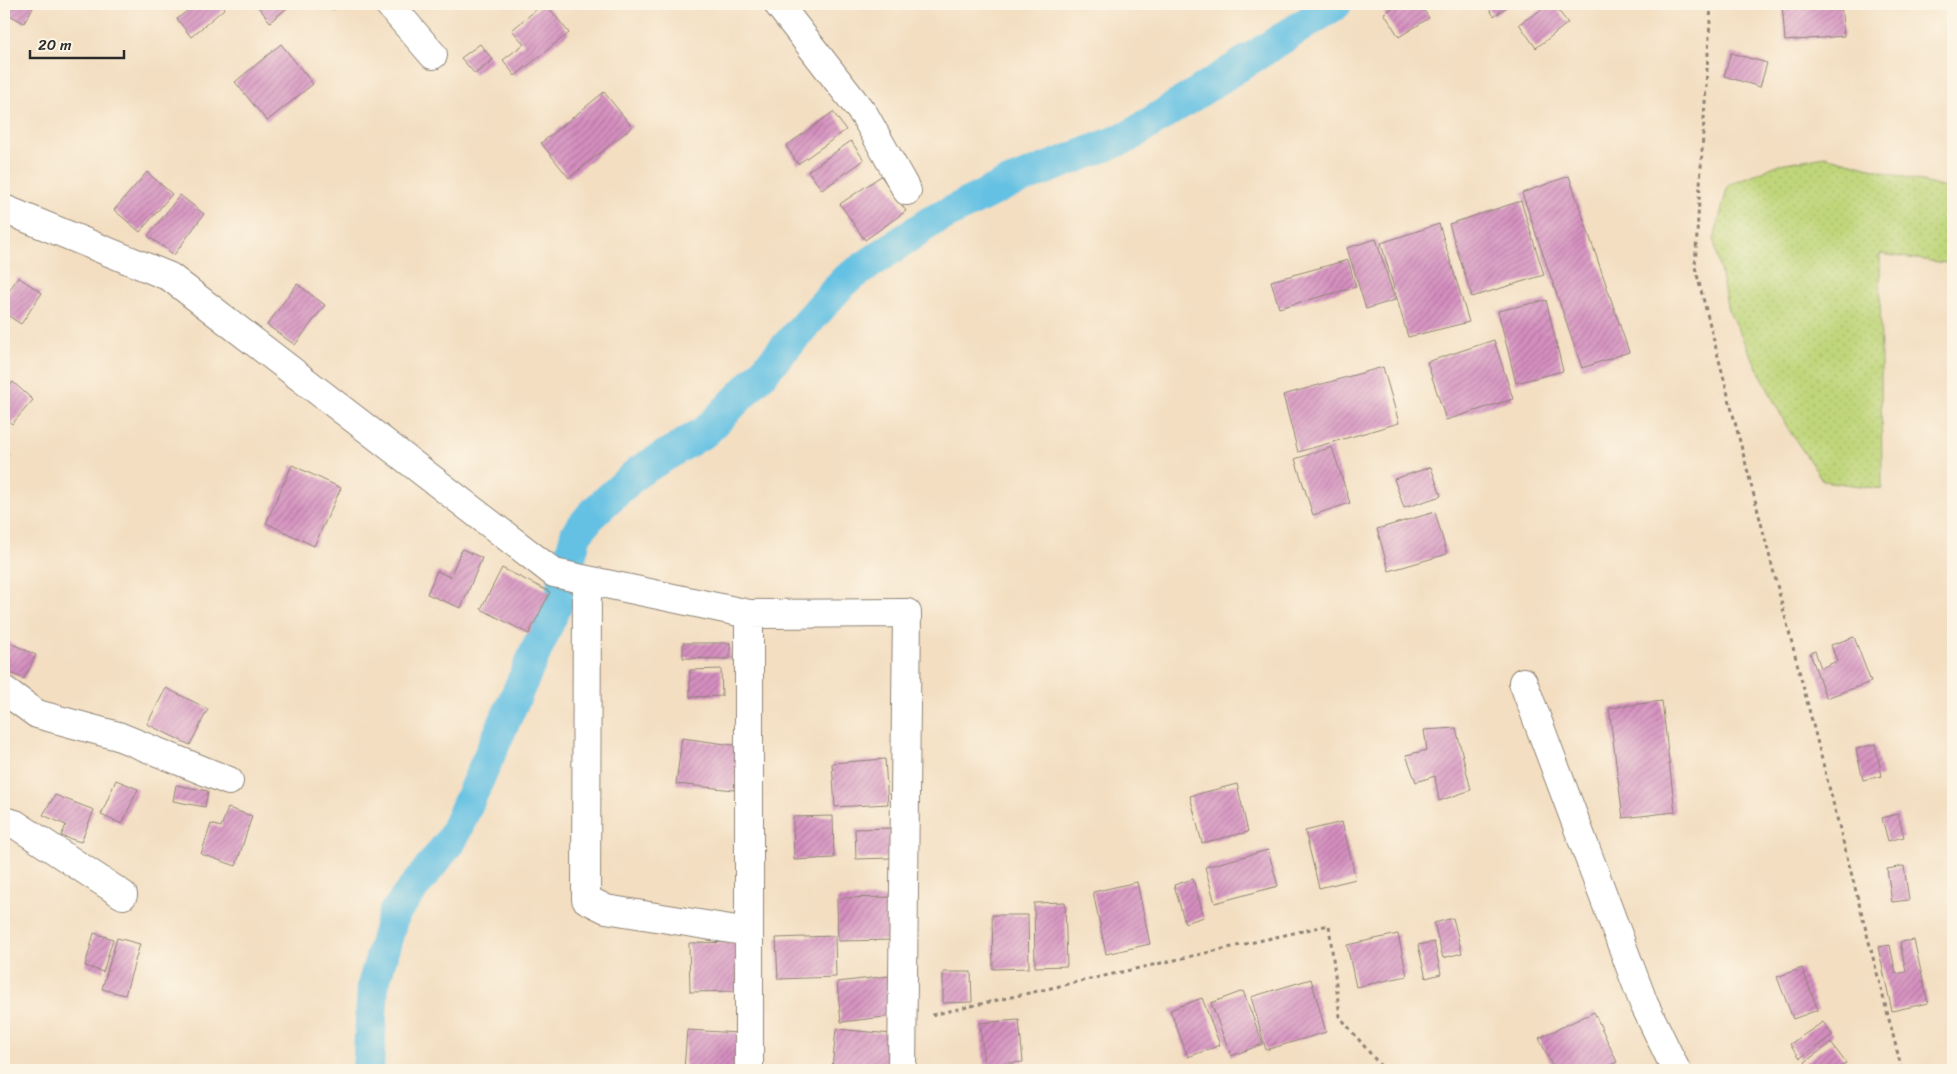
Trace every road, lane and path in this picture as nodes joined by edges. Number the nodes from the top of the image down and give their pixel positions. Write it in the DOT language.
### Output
graph roads {
  1 [pos="389,4"];
  2 [pos="778,4"];
  3 [pos="1712,4"];
  4 [pos="433,55"];
  5 [pos="907,190"];
  6 [pos="4,209"];
  7 [pos="586,580"];
  8 [pos="749,614"];
  9 [pos="1523,682"];
  10 [pos="4,690"];
  11 [pos="230,781"];
  12 [pos="4,821"];
  13 [pos="123,895"];
  14 [pos="749,932"];
  15 [pos="902,1022"];
  16 [pos="749,1070"];
  17 [pos="902,1070"];
  18 [pos="1384,1070"];
  19 [pos="1676,1070"];
  20 [pos="1902,1070"];
  1 -- 4 [label="street"];
  2 -- 5 [label="street"];
  3 -- 20 [label="path"];
  6 -- 7 [label="street"];
  7 -- 8 [label="street"];
  7 -- 14 [label="street"];
  8 -- 14 [label="street"];
  8 -- 15 [label="street"];
  9 -- 19 [label="street"];
  10 -- 11 [label="street"];
  12 -- 13 [label="street"];
  14 -- 16 [label="street"];
  15 -- 17 [label="street"];
  15 -- 18 [label="path"];
}
